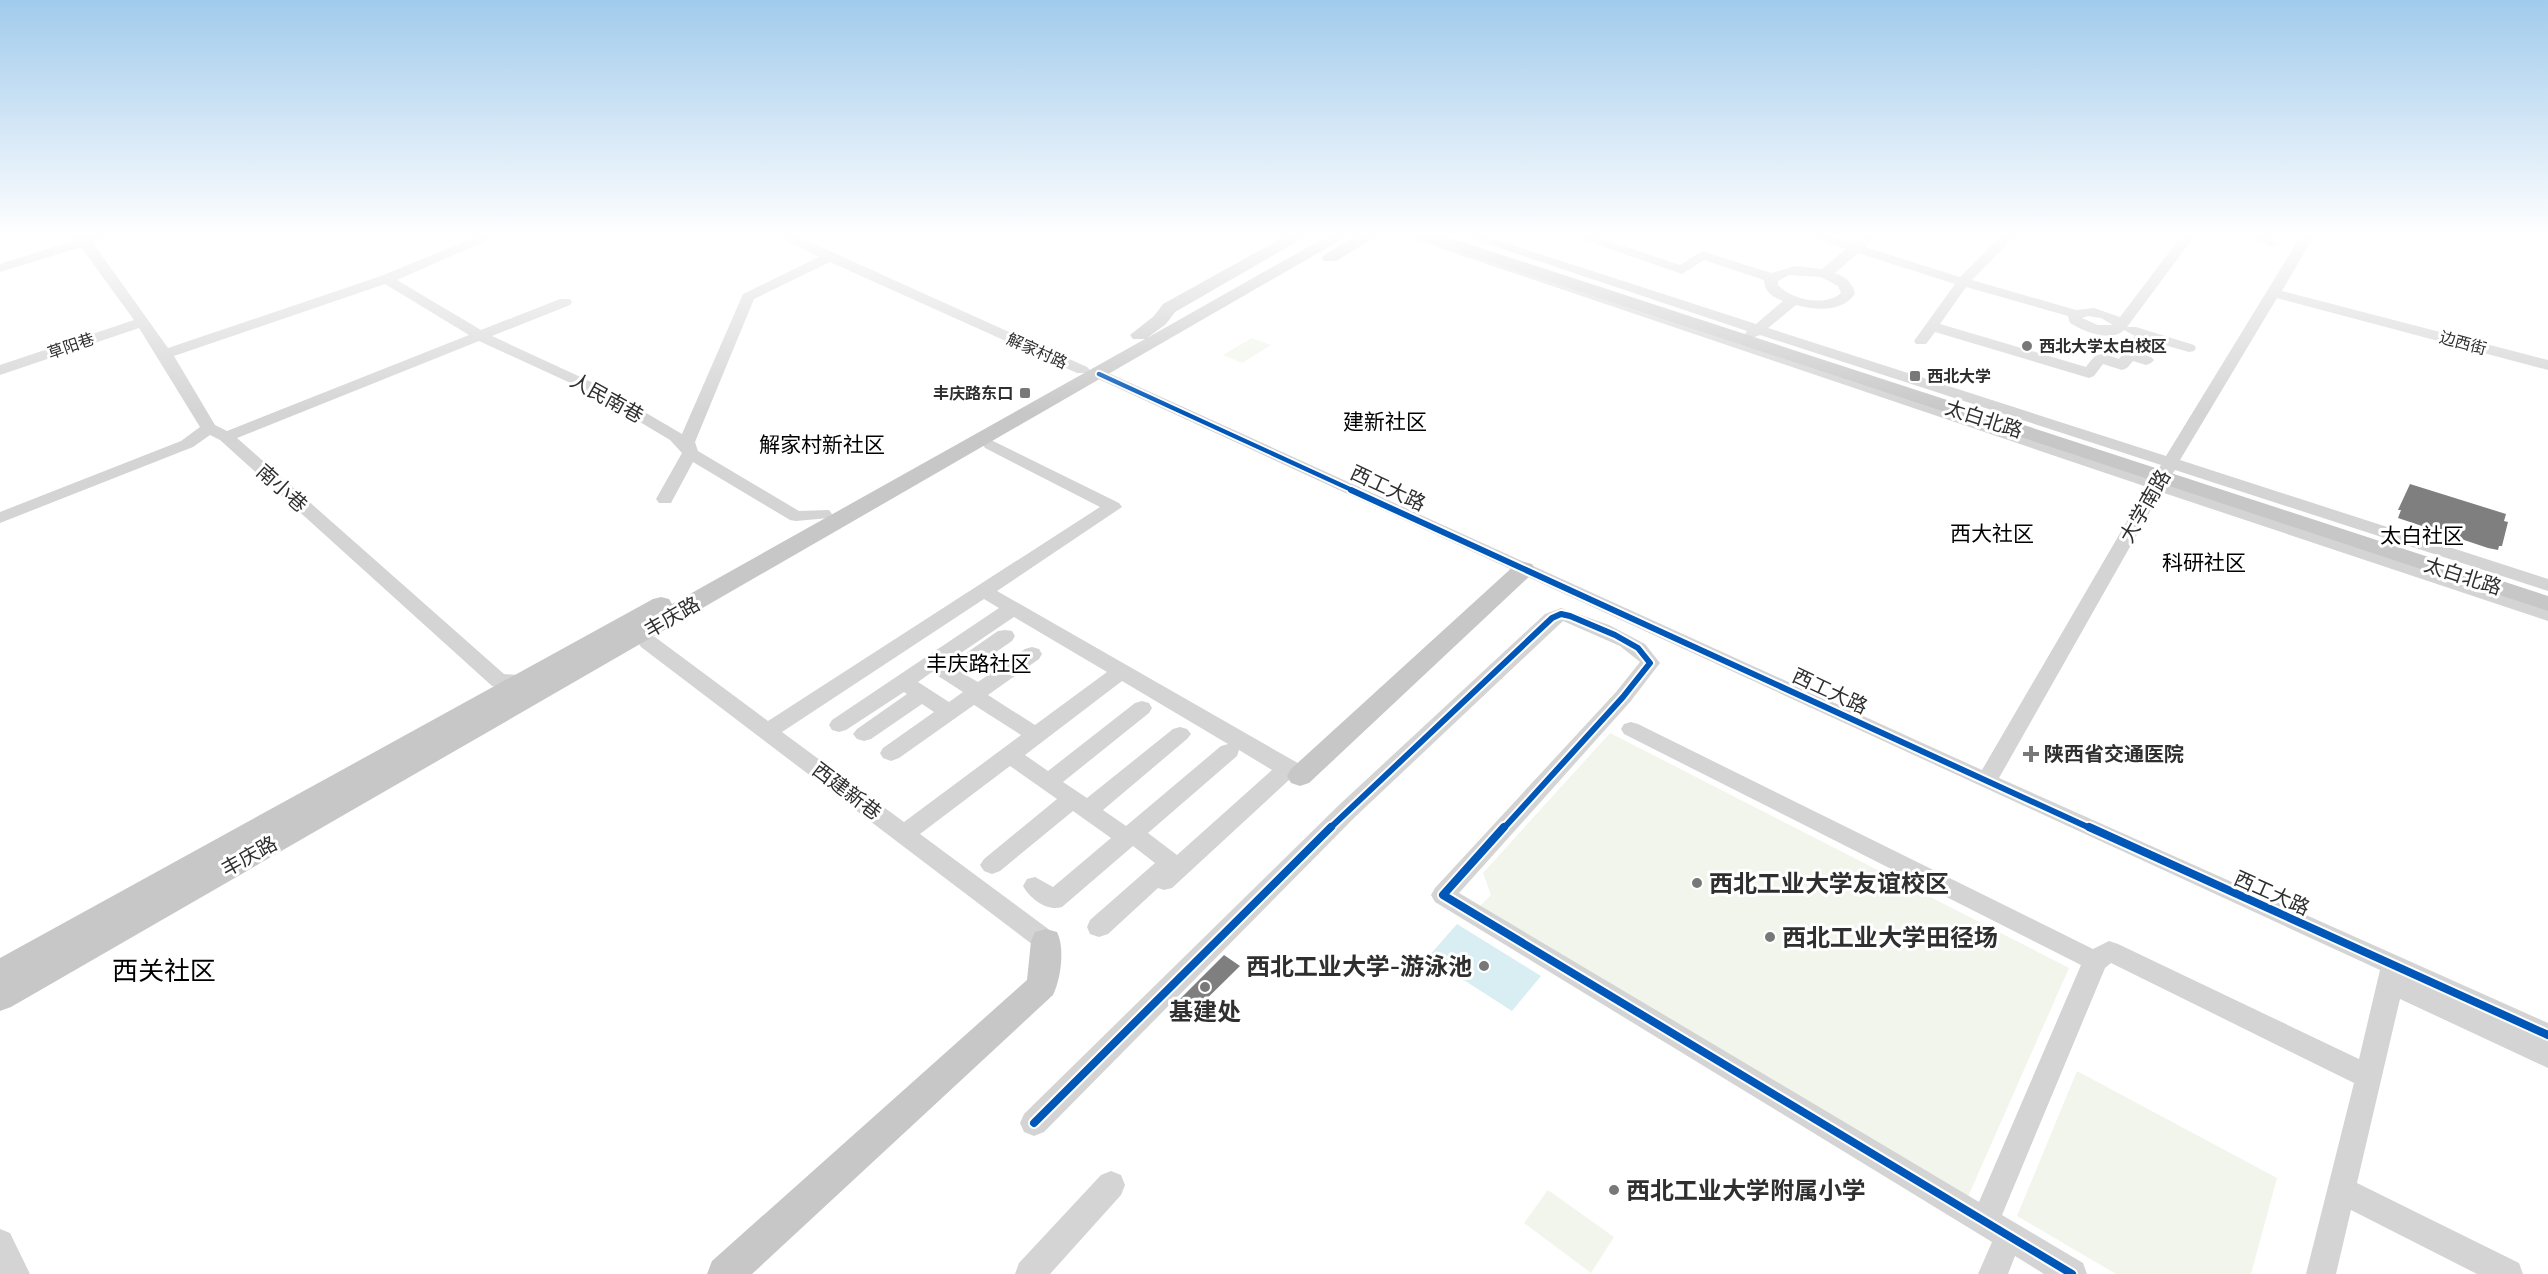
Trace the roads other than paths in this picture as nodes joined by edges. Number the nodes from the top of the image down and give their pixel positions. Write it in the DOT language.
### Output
graph roads {
  1 [pos="120,293"];
  2 [pos="343,293"];
  3 [pos="410,293"];
  4 [pos="755,293"];
  5 [pos="918,293"];
  6 [pos="1195,293"];
  7 [pos="1226,293"];
  8 [pos="1236,293"];
  9 [pos="1267,293"];
  10 [pos="1592,293"];
  11 [pos="1605,293"];
  12 [pos="1633,293"];
  13 [pos="1641,293"];
  14 [pos="1778,293"];
  15 [pos="1848,293"];
  16 [pos="1955,293"];
  17 [pos="2003,293"];
  18 [pos="2145,293"];
  19 [pos="2274,293"];
  20 [pos="2276,293"];
  21 [pos="1793,300"];
  22 [pos="565,302"];
  23 [pos="142,322"];
  24 [pos="1932,326"];
  25 [pos="2120,326"];
  26 [pos="1755,332"];
  27 [pos="2144,334"];
  28 [pos="480,336"];
  29 [pos="1921,340"];
  30 [pos="2189,348"];
  31 [pos="165,354"];
  32 [pos="2129,355"];
  33 [pos="2146,360"];
  34 [pos="2548,365"];
  35 [pos="1098,367"];
  36 [pos="0,370"];
  37 [pos="209,428"];
  38 [pos="226,437"];
  39 [pos="992,445"];
  40 [pos="690,453"];
  41 [pos="2164,474"];
  42 [pos="665,499"];
  43 [pos="823,514"];
  44 [pos="0,518"];
  45 [pos="1524,569"];
  46 [pos="2548,585"];
  47 [pos="984,591"];
  48 [pos="2548,594"];
  49 [pos="2548,603"];
  50 [pos="1013,608"];
  51 [pos="2548,615"];
  52 [pos="1005,636"];
  53 [pos="648,642"];
  54 [pos="1032,654"];
  55 [pos="932,663"];
  56 [pos="1120,671"];
  57 [pos="950,674"];
  58 [pos="904,682"];
  59 [pos="531,687"];
  60 [pos="922,694"];
  61 [pos="975,694"];
  62 [pos="1142,708"];
  63 [pos="949,712"];
  64 [pos="839,725"];
  65 [pos="1630,729"];
  66 [pos="767,732"];
  67 [pos="864,734"];
  68 [pos="1180,734"];
  69 [pos="1036,735"];
  70 [pos="1229,751"];
  71 [pos="891,753"];
  72 [pos="1010,755"];
  73 [pos="1294,772"];
  74 [pos="1048,782"];
  75 [pos="1986,782"];
  76 [pos="1080,805"];
  77 [pos="905,834"];
  78 [pos="1130,836"];
  79 [pos="992,865"];
  80 [pos="1164,881"];
  81 [pos="1035,886"];
  82 [pos="1099,927"];
  83 [pos="1046,941"];
  84 [pos="2095,962"];
  85 [pos="0,973"];
  86 [pos="2392,974"];
  87 [pos="0,998"];
  88 [pos="2548,1035"];
  89 [pos="2548,1056"];
  90 [pos="2367,1076"];
  91 [pos="1034,1123"];
  92 [pos="1110,1185"];
  93 [pos="2341,1190"];
  94 [pos="1997,1228"];
  95 [pos="0,1243"];
  96 [pos="15,1274"];
  97 [pos="725,1274"];
  98 [pos="1030,1274"];
  99 [pos="1993,1274"];
  100 [pos="2072,1274"];
  101 [pos="2321,1274"];
  102 [pos="2508,1274"];
  1 -- 23 [label="street"];
  2 -- 31 [label="street"];
  3 -- 28 [label="street, 人民南巷"];
  4 -- 40 [label="street"];
  5 -- 35 [label="street, 解家村路"];
  6 -- 35 [label="main road"];
  7 -- 35 [label="main road, 丰庆路"];
  8 -- 35 [label="main road, 丰庆路"];
  9 -- 35 [label="main road"];
  10 -- 41 [label="street"];
  11 -- 41 [label="main road, 太白北路"];
  12 -- 26 [label="main road, 太白北路"];
  13 -- 26 [label="street"];
  14 -- 21 [label="street"];
  15 -- 21 [label="street"];
  16 -- 24 [label="street"];
  17 -- 25 [label="street"];
  18 -- 25 [label="street"];
  19 -- 41 [label="street, 大学南路"];
  20 -- 34 [label="street, 边西街"];
  21 -- 26 [label="street"];
  22 -- 28 [label="street"];
  23 -- 31 [label="street"];
  23 -- 36 [label="street, 草阳巷"];
  24 -- 29 [label="street"];
  24 -- 32 [label="street"];
  25 -- 27 [label="street"];
  26 -- 41 [label="main road, 太白北路"];
  27 -- 30 [label="street"];
  27 -- 32 [label="street"];
  28 -- 38 [label="street"];
  28 -- 40 [label="street, 人民南巷"];
  31 -- 37 [label="street"];
  32 -- 33 [label="street"];
  35 -- 43 [label="main road, 丰庆路"];
  35 -- 45 [label="street, 西工大路"];
  35 -- 59 [label="main road, 丰庆路"];
  37 -- 38 [label="street, 南小巷"];
  37 -- 44 [label="street"];
  38 -- 59 [label="street, 南小巷"];
  39 -- 47 [label="street"];
  40 -- 42 [label="street"];
  40 -- 43 [label="street, 人民南巷"];
  41 -- 46 [label="street"];
  41 -- 48 [label="main road, 太白北路"];
  41 -- 49 [label="main road, 太白北路"];
  41 -- 51 [label="street"];
  41 -- 75 [label="street, 大学南路"];
  43 -- 59 [label="main road, 丰庆路"];
  45 -- 73 [label="main road"];
  45 -- 75 [label="street, 西工大路"];
  47 -- 50 [label="street"];
  47 -- 66 [label="street"];
  50 -- 55 [label="street"];
  50 -- 56 [label="street"];
  52 -- 57 [label="street"];
  53 -- 66 [label="street, 西建新巷"];
  54 -- 61 [label="street"];
  55 -- 57 [label="street"];
  55 -- 58 [label="street"];
  56 -- 69 [label="street"];
  56 -- 73 [label="street"];
  57 -- 61 [label="street"];
  58 -- 60 [label="street"];
  58 -- 64 [label="street"];
  59 -- 85 [label="main road, 丰庆路"];
  59 -- 87 [label="main road, 丰庆路"];
  60 -- 63 [label="street"];
  60 -- 67 [label="street"];
  61 -- 63 [label="street"];
  61 -- 69 [label="street"];
  62 -- 74 [label="street"];
  63 -- 71 [label="street"];
  65 -- 84 [label="street"];
  66 -- 77 [label="street, 西建新巷"];
  68 -- 76 [label="street"];
  69 -- 72 [label="street"];
  70 -- 78 [label="street"];
  72 -- 74 [label="street"];
  72 -- 77 [label="street"];
  73 -- 80 [label="street"];
  74 -- 76 [label="street"];
  75 -- 86 [label="street, 西工大路"];
  76 -- 78 [label="street"];
  76 -- 79 [label="street"];
  77 -- 83 [label="street, 西建新巷"];
  78 -- 81 [label="street"];
  78 -- 82 [label="street"];
  83 -- 97 [label="main road"];
  84 -- 90 [label="street"];
  84 -- 94 [label="street"];
  86 -- 88 [label="street, 西工大路"];
  86 -- 89 [label="street"];
  86 -- 90 [label="street"];
  90 -- 93 [label="street"];
  91 -- 94 [label="street"];
  92 -- 98 [label="street"];
  93 -- 101 [label="street"];
  93 -- 102 [label="street"];
  94 -- 99 [label="street"];
  94 -- 100 [label="street"];
  95 -- 96 [label="street"];
}
